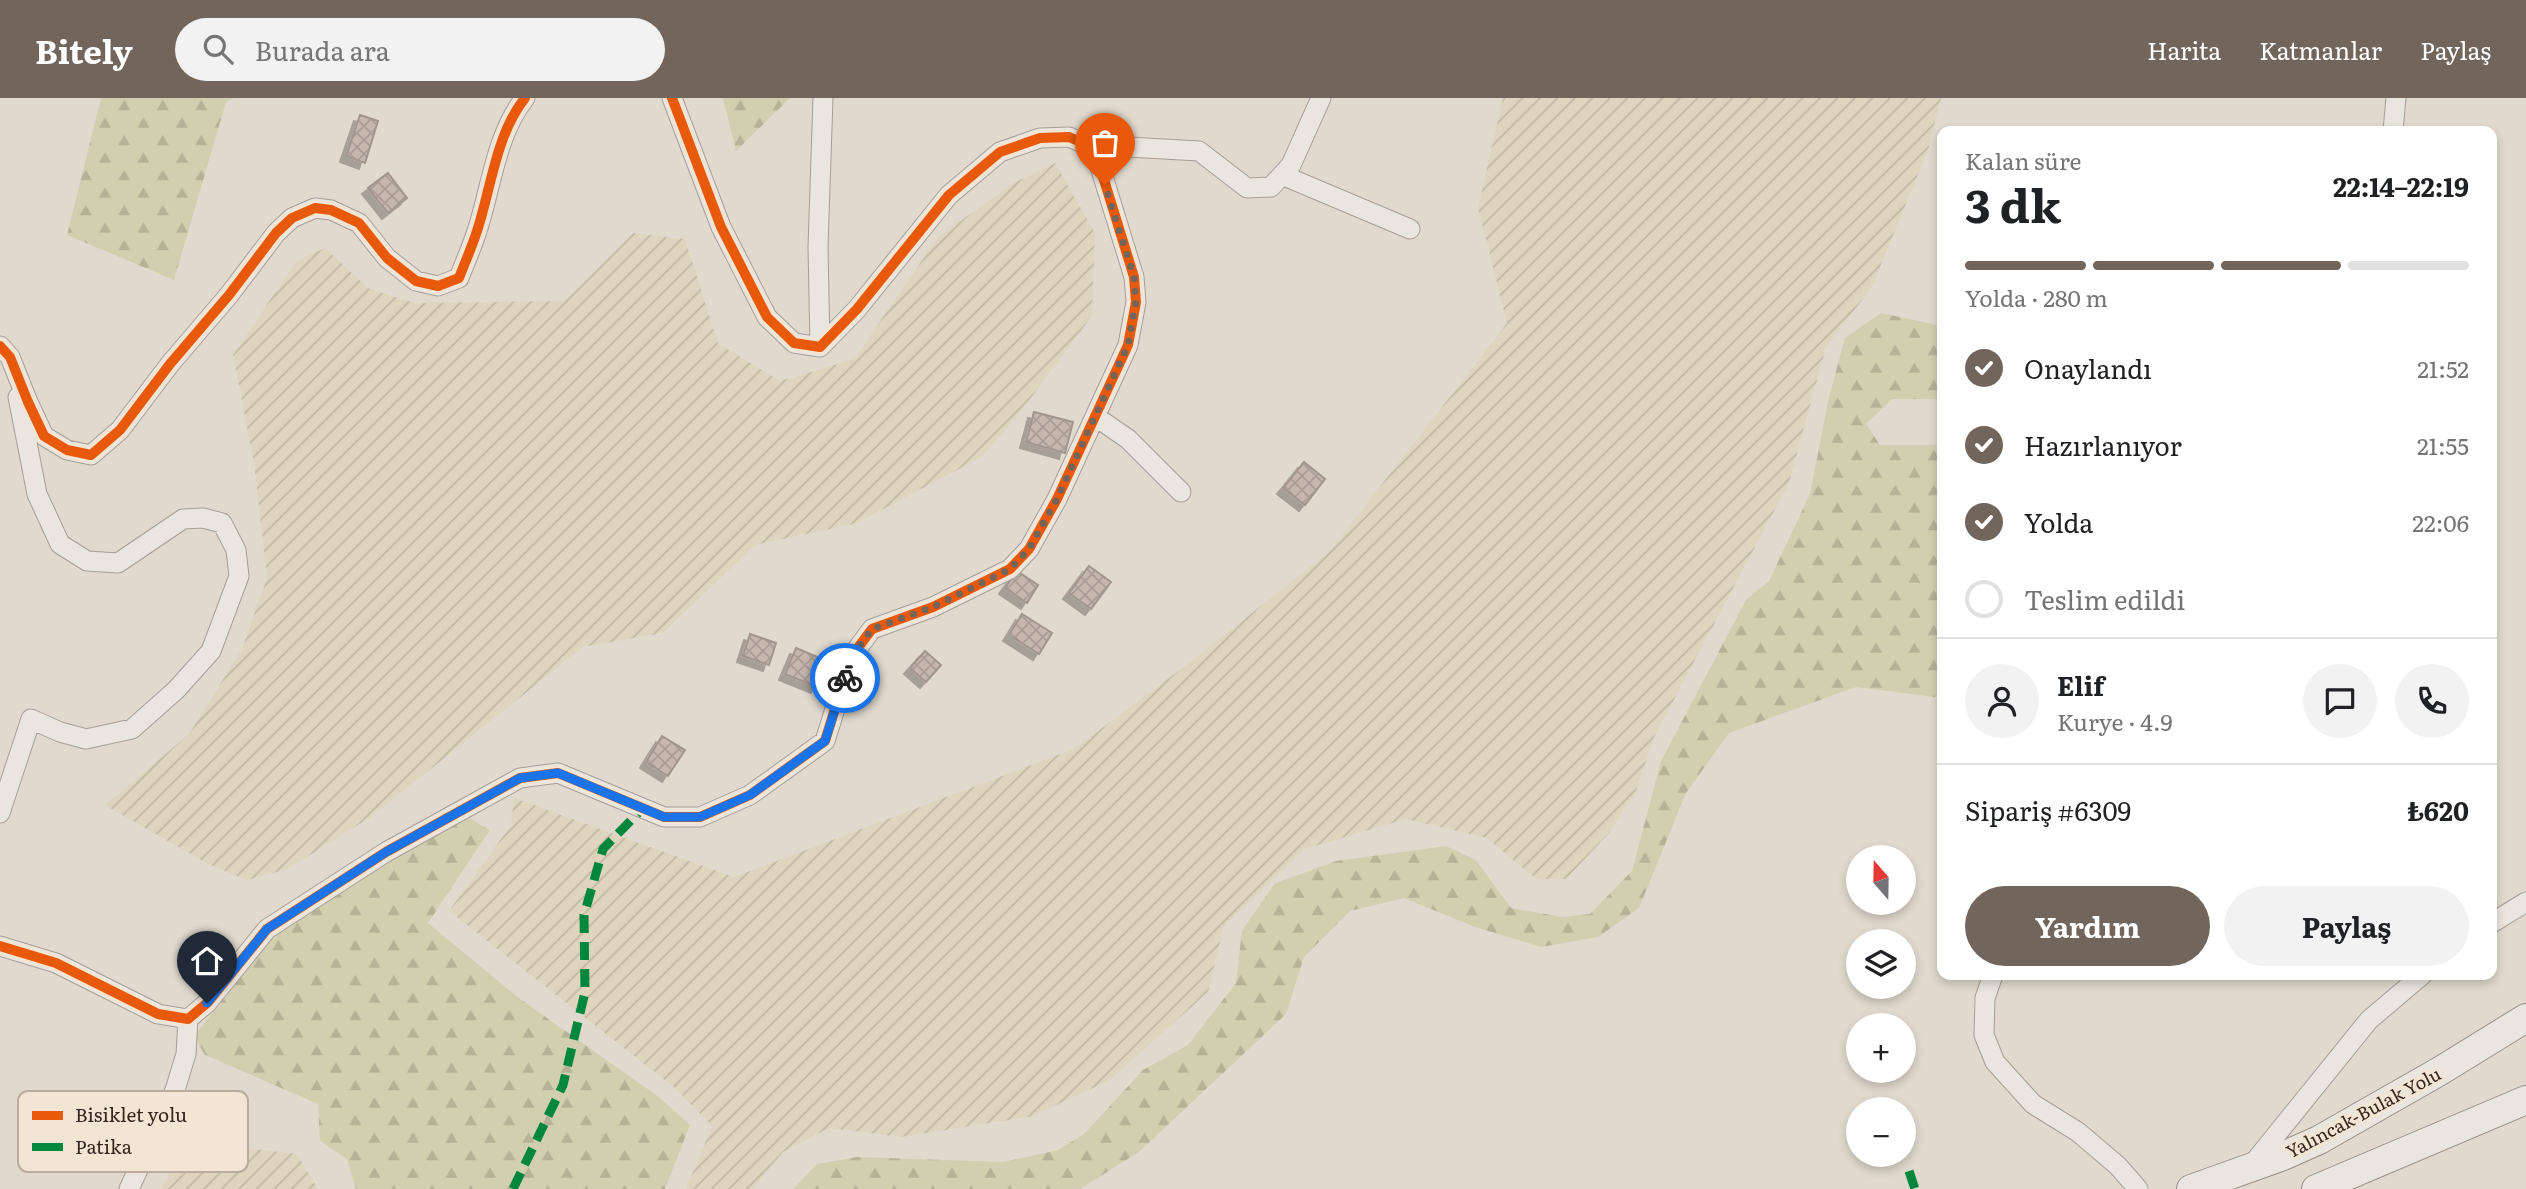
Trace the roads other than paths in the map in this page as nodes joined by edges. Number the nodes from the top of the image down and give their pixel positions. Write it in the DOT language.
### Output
graph roads {
  1 [pos="525,98"];
  2 [pos="672,98"];
  3 [pos="823,98"];
  4 [pos="1321,98"];
  5 [pos="2396,98"];
  6 [pos="2393,126"];
  7 [pos="1092,152"];
  8 [pos="1282,175"];
  9 [pos="1410,229"];
  10 [pos="820,346"];
  11 [pos="6,354"];
  12 [pos="1096,417"];
  13 [pos="1181,492"];
  14 [pos="0,813"];
  15 [pos="2526,902"];
  16 [pos="2497,920"];
  17 [pos="0,947"];
  18 [pos="1991,980"];
  19 [pos="2416,980"];
  20 [pos="2526,1018"];
  21 [pos="188,1019"];
  22 [pos="175,1091"];
  23 [pos="2526,1100"];
  24 [pos="2250,1168"];
  25 [pos="137,1172"];
  26 [pos="129,1189"];
  27 [pos="2138,1189"];
  28 [pos="2191,1189"];
  29 [pos="2316,1189"];
  1 -- 11 [label="street"];
  2 -- 10 [label="street"];
  3 -- 10 [label="street"];
  4 -- 8 [label="street"];
  5 -- 6 [label="street"];
  7 -- 8 [label="street"];
  7 -- 10 [label="street"];
  7 -- 12 [label="street"];
  8 -- 9 [label="street"];
  11 -- 14 [label="street"];
  12 -- 13 [label="street"];
  12 -- 21 [label="street"];
  15 -- 16 [label="street"];
  17 -- 21 [label="street"];
  18 -- 27 [label="street"];
  19 -- 24 [label="street"];
  20 -- 24 [label="main road, Yalıncak-Bulak Yolu"];
  21 -- 22 [label="street"];
  23 -- 29 [label="main road"];
  24 -- 28 [label="main road, Yalıncak-Bulak Yolu"];
  25 -- 26 [label="street"];
}
